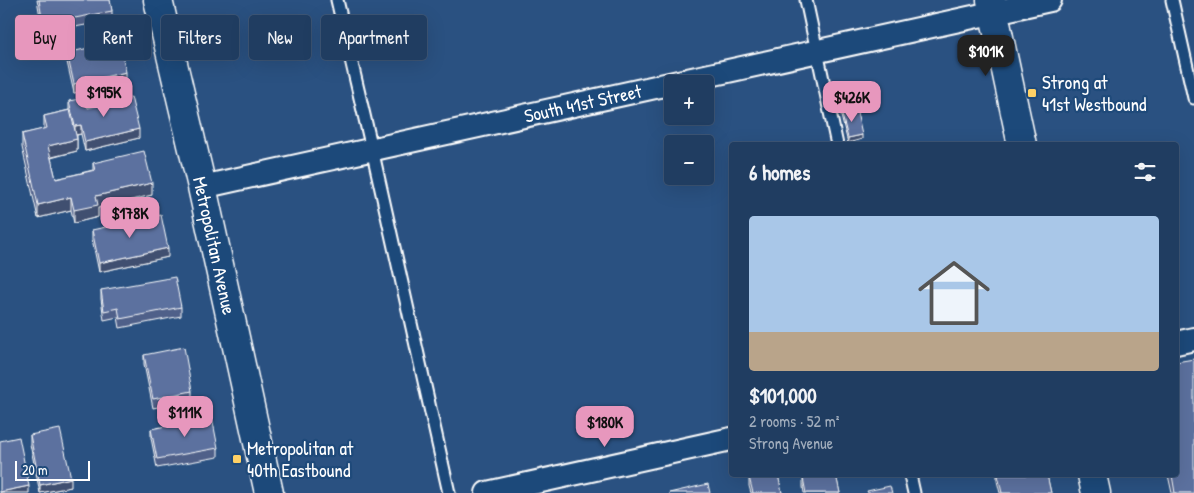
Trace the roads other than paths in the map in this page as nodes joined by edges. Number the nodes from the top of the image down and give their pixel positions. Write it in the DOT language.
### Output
graph roads {
  1 [pos="158,0"];
  2 [pos="337,0"];
  3 [pos="806,0"];
  4 [pos="1050,0"];
  5 [pos="1172,0"];
  6 [pos="993,6"];
  7 [pos="817,51"];
  8 [pos="1194,98"];
  9 [pos="836,142"];
  10 [pos="1021,142"];
  11 [pos="372,148"];
  12 [pos="202,187"];
  13 [pos="1194,339"];
  14 [pos="1179,342"];
  15 [pos="729,439"];
  16 [pos="910,477"];
  17 [pos="1092,477"];
  18 [pos="269,493"];
  19 [pos="449,493"];
  20 [pos="487,493"];
  21 [pos="914,493"];
  22 [pos="1096,493"];
  1 -- 12 [label="main road, Metropolitan Avenue"];
  2 -- 11 [label="lane"];
  3 -- 7 [label="lane"];
  4 -- 6 [label="street, South 41st Street"];
  5 -- 8 [label="lane"];
  6 -- 7 [label="street, South 41st Street"];
  6 -- 10 [label="main road"];
  7 -- 9 [label="lane"];
  7 -- 11 [label="street, South 41st Street"];
  11 -- 12 [label="street, South 41st Street"];
  11 -- 19 [label="lane"];
  12 -- 18 [label="main road, Metropolitan Avenue"];
  13 -- 14 [label="street"];
  15 -- 20 [label="street"];
  16 -- 21 [label="lane"];
  17 -- 22 [label="main road"];
}
